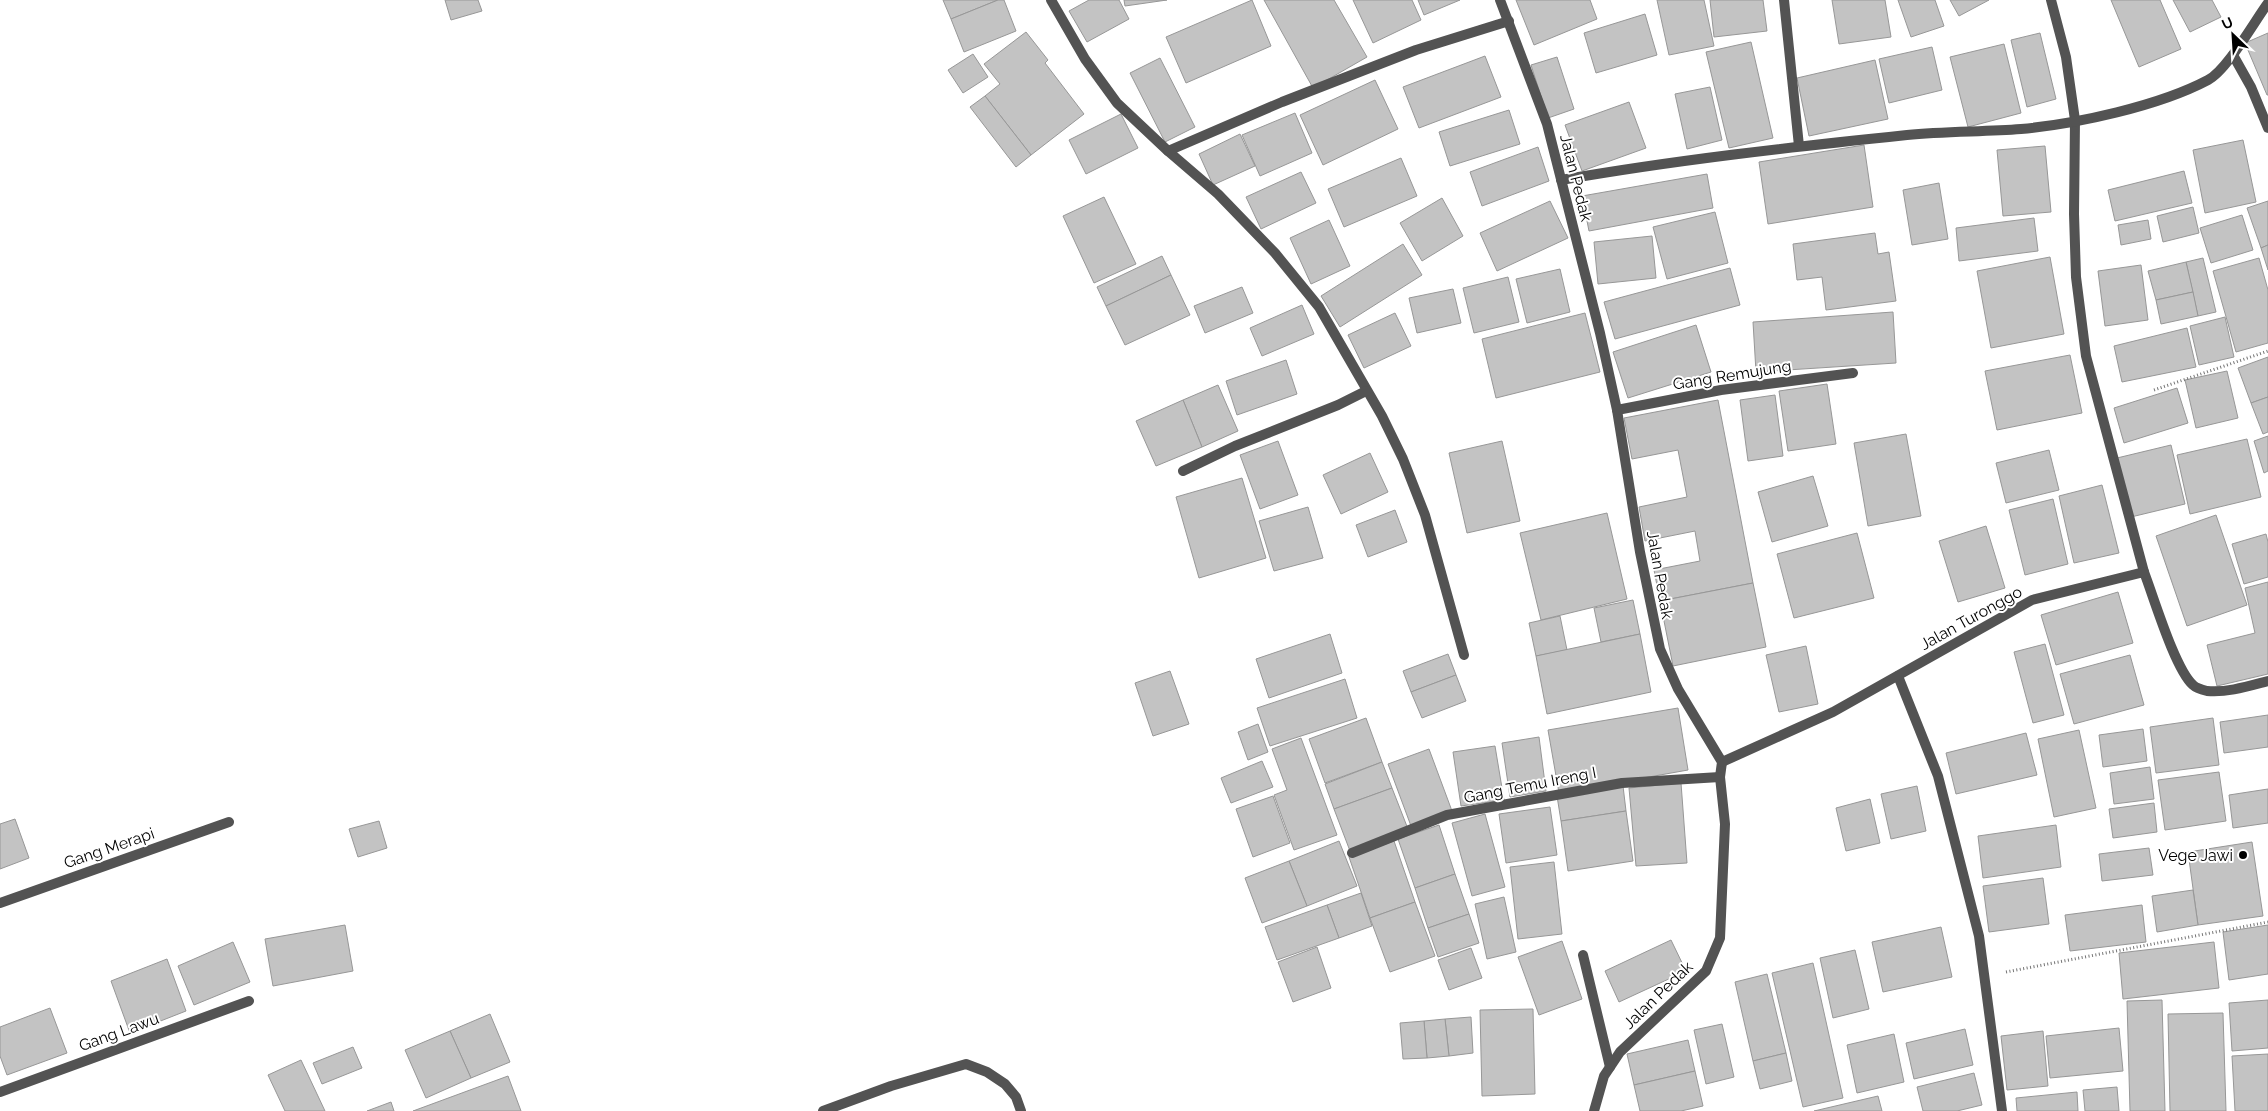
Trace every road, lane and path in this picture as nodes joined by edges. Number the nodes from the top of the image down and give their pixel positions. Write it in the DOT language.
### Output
graph roads {
  1 [pos="1051,0"];
  2 [pos="1500,0"];
  3 [pos="1784,0"];
  4 [pos="2051,0"];
  5 [pos="2268,3"];
  6 [pos="1508,21"];
  7 [pos="2233,54"];
  8 [pos="2075,120"];
  9 [pos="2268,128"];
  10 [pos="1799,146"];
  11 [pos="1168,151"];
  12 [pos="1561,180"];
  13 [pos="2268,351"];
  14 [pos="1853,373"];
  15 [pos="2154,390"];
  16 [pos="1366,391"];
  17 [pos="1617,410"];
  18 [pos="1183,471"];
  19 [pos="2144,572"];
  20 [pos="1464,655"];
  21 [pos="1898,676"];
  22 [pos="2268,682"];
  23 [pos="1722,762"];
  24 [pos="1720,777"];
  25 [pos="229,822"];
  26 [pos="1352,853"];
  27 [pos="0,903"];
  28 [pos="2268,922"];
  29 [pos="1583,955"];
  30 [pos="1985,976"];
  31 [pos="249,1001"];
  32 [pos="1610,1067"];
  33 [pos="0,1092"];
  34 [pos="823,1111"];
  35 [pos="1021,1111"];
  36 [pos="1594,1111"];
  37 [pos="2002,1111"];
  1 -- 11 [label="street"];
  2 -- 6 [label="street, Jalan Pedak"];
  3 -- 10 [label="street"];
  4 -- 8 [label="street"];
  5 -- 7 [label="street"];
  6 -- 11 [label="street"];
  6 -- 12 [label="street, Jalan Pedak"];
  7 -- 8 [label="street"];
  7 -- 9 [label="street"];
  8 -- 10 [label="street"];
  8 -- 19 [label="street"];
  10 -- 12 [label="street"];
  11 -- 16 [label="street"];
  12 -- 17 [label="street, Jalan Pedak"];
  13 -- 15 [label="path"];
  14 -- 17 [label="street, Gang Remujung"];
  16 -- 18 [label="street"];
  16 -- 20 [label="street"];
  17 -- 23 [label="street, Jalan Pedak"];
  19 -- 21 [label="street, Jalan Turonggo"];
  19 -- 22 [label="street"];
  21 -- 23 [label="street, Jalan Turonggo"];
  21 -- 30 [label="street"];
  23 -- 24 [label="street, Jalan Pedak"];
  24 -- 26 [label="street, Gang Temu Ireng I"];
  24 -- 32 [label="street, Jalan Pedak"];
  25 -- 27 [label="street, Gang Merapi"];
  28 -- 30 [label="path"];
  29 -- 32 [label="street"];
  30 -- 37 [label="street"];
  31 -- 33 [label="street, Gang Lawu"];
  32 -- 36 [label="street, Jalan Pedak"];
  34 -- 35 [label="street"];
}
